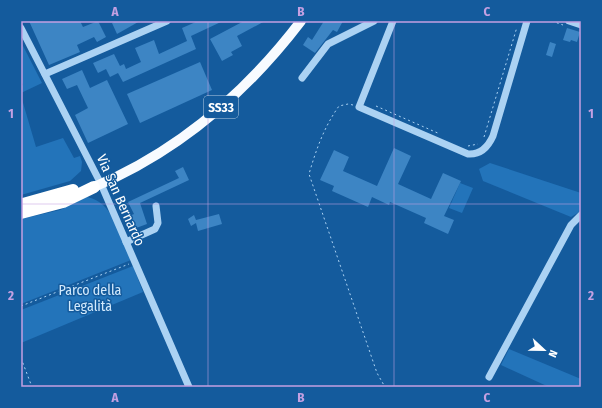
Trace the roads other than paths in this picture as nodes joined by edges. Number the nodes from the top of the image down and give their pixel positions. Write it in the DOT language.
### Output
graph roads {
  1 [pos="167,21"];
  2 [pos="301,21"];
  3 [pos="374,21"];
  4 [pos="393,21"];
  5 [pos="527,21"];
  6 [pos="569,21"];
  7 [pos="581,25"];
  8 [pos="21,28"];
  9 [pos="45,74"];
  10 [pos="302,78"];
  11 [pos="97,185"];
  12 [pos="21,205"];
  13 [pos="156,206"];
  14 [pos="21,213"];
  15 [pos="581,215"];
  16 [pos="126,242"];
  17 [pos="489,377"];
  18 [pos="190,387"];
  1 -- 9 [label="street"];
  2 -- 11 [label="main road, SS33"];
  3 -- 10 [label="street"];
  4 -- 5 [label="street"];
  6 -- 7 [label="street"];
  8 -- 9 [label="street, Via San Bernardo"];
  9 -- 11 [label="street, Via San Bernardo"];
  11 -- 12 [label="highway, SS33"];
  11 -- 14 [label="highway, SS33"];
  11 -- 16 [label="street, Via San Bernardo"];
  13 -- 16 [label="street"];
  15 -- 17 [label="street"];
  16 -- 18 [label="street, Via San Bernardo"];
}
